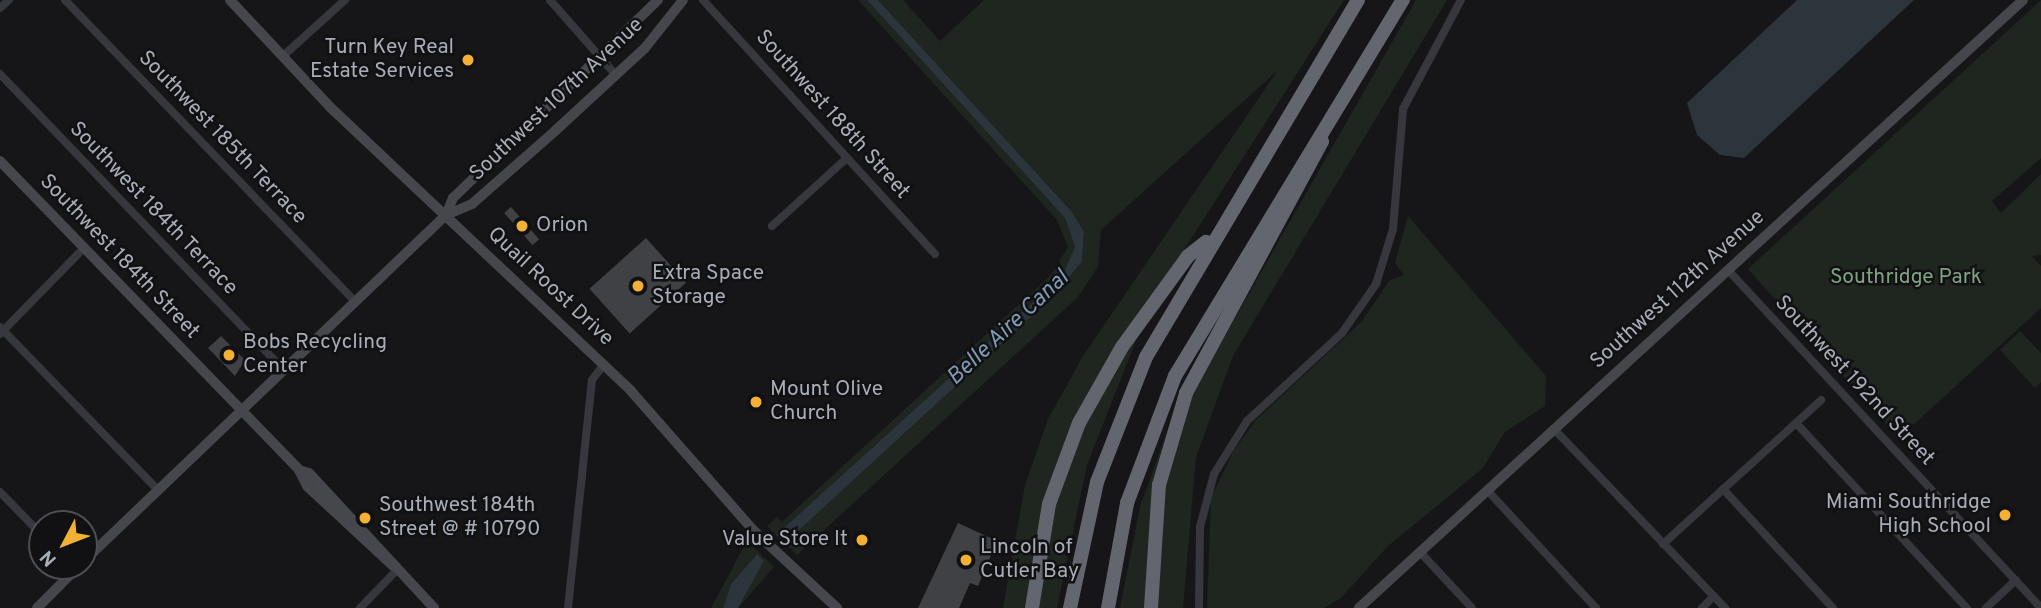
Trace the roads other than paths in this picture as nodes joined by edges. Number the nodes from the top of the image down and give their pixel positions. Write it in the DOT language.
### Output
graph roads {
  1 [pos="9,0"];
  2 [pos="65,0"];
  3 [pos="230,0"];
  4 [pos="345,0"];
  5 [pos="550,0"];
  6 [pos="658,0"];
  7 [pos="684,0"];
  8 [pos="703,0"];
  9 [pos="1358,0"];
  10 [pos="1403,0"];
  11 [pos="1461,0"];
  12 [pos="2023,0"];
  13 [pos="0,9"];
  14 [pos="283,56"];
  15 [pos="602,58"];
  16 [pos="0,74"];
  17 [pos="616,75"];
  18 [pos="1327,124"];
  19 [pos="526,129"];
  20 [pos="540,144"];
  21 [pos="846,158"];
  22 [pos="0,161"];
  23 [pos="446,215"];
  24 [pos="772,226"];
  25 [pos="1215,234"];
  26 [pos="84,248"];
  27 [pos="935,254"];
  28 [pos="1728,270"];
  29 [pos="354,300"];
  30 [pos="1,331"];
  31 [pos="604,364"];
  32 [pos="281,368"];
  33 [pos="1821,400"];
  34 [pos="238,408"];
  35 [pos="1796,423"];
  36 [pos="1554,429"];
  37 [pos="156,488"];
  38 [pos="1723,489"];
  39 [pos="1487,490"];
  40 [pos="0,492"];
  41 [pos="28,521"];
  42 [pos="1663,544"];
  43 [pos="98,545"];
  44 [pos="1420,552"];
  45 [pos="1114,557"];
  46 [pos="1079,560"];
  47 [pos="395,568"];
  48 [pos="64,580"];
  49 [pos="2016,580"];
  50 [pos="1714,596"];
  51 [pos="37,608"];
  52 [pos="360,608"];
  53 [pos="434,608"];
  54 [pos="568,608"];
  55 [pos="837,608"];
  56 [pos="1032,608"];
  57 [pos="1070,608"];
  58 [pos="1079,608"];
  59 [pos="1100,608"];
  60 [pos="1108,608"];
  61 [pos="1151,608"];
  62 [pos="1199,608"];
  63 [pos="1359,608"];
  64 [pos="1472,608"];
  65 [pos="1596,608"];
  66 [pos="1702,608"];
  67 [pos="1725,608"];
  68 [pos="1833,608"];
  69 [pos="1967,608"];
  70 [pos="1986,608"];
  71 [pos="2041,608"];
  1 -- 13 [label="street"];
  2 -- 29 [label="street, Southwest 185th Terrace"];
  3 -- 14 [label="street, Quail Roost Drive"];
  4 -- 14 [label="street"];
  5 -- 15 [label="street"];
  6 -- 15 [label="street, Southwest 107th Avenue"];
  7 -- 17 [label="street, Southwest 107th Avenue"];
  8 -- 21 [label="street, Southwest 188th Street"];
  9 -- 25 [label="highway"];
  10 -- 18 [label="highway"];
  11 -- 62 [label="street"];
  12 -- 28 [label="street, Southwest 112th Avenue"];
  14 -- 23 [label="street, Quail Roost Drive"];
  15 -- 17 [label="street"];
  15 -- 19 [label="street, Southwest 107th Avenue"];
  16 -- 32 [label="street, Southwest 184th Terrace"];
  17 -- 20 [label="street, Southwest 107th Avenue"];
  18 -- 45 [label="highway"];
  18 -- 61 [label="highway"];
  19 -- 20 [label="street"];
  19 -- 23 [label="street, Southwest 107th Avenue"];
  20 -- 23 [label="street, Southwest 107th Avenue"];
  21 -- 24 [label="street"];
  21 -- 27 [label="street, Southwest 188th Street"];
  22 -- 26 [label="street, Southwest 184th Street"];
  23 -- 29 [label="street, Southwest 107th Avenue"];
  23 -- 31 [label="street, Quail Roost Drive"];
  25 -- 46 [label="highway"];
  25 -- 56 [label="highway"];
  26 -- 30 [label="street"];
  26 -- 34 [label="street, Southwest 184th Street"];
  28 -- 36 [label="street, Southwest 112th Avenue"];
  28 -- 49 [label="street, Southwest 192nd Street"];
  29 -- 32 [label="street, Southwest 107th Avenue"];
  30 -- 37 [label="street"];
  31 -- 54 [label="street"];
  31 -- 55 [label="street, Quail Roost Drive"];
  32 -- 34 [label="street, Southwest 107th Avenue"];
  33 -- 35 [label="street"];
  34 -- 37 [label="street, Southwest 107th Avenue"];
  34 -- 47 [label="street, Southwest 184th Street"];
  35 -- 38 [label="street"];
  35 -- 69 [label="street"];
  36 -- 39 [label="street, Southwest 112th Avenue"];
  36 -- 42 [label="street"];
  37 -- 43 [label="street, Southwest 107th Avenue"];
  38 -- 42 [label="street"];
  38 -- 68 [label="street"];
  39 -- 44 [label="street, Southwest 112th Avenue"];
  39 -- 65 [label="street"];
  40 -- 41 [label="street"];
  42 -- 50 [label="street"];
  44 -- 63 [label="street, Southwest 112th Avenue"];
  44 -- 64 [label="street"];
  45 -- 59 [label="highway"];
  45 -- 60 [label="highway"];
  46 -- 57 [label="highway"];
  46 -- 58 [label="highway"];
  47 -- 52 [label="street"];
  47 -- 53 [label="street, Southwest 184th Street"];
  48 -- 51 [label="street, Southwest 107th Avenue"];
  49 -- 70 [label="street"];
  49 -- 71 [label="street, Southwest 192nd Street"];
  50 -- 66 [label="street"];
  50 -- 67 [label="street"];
}
